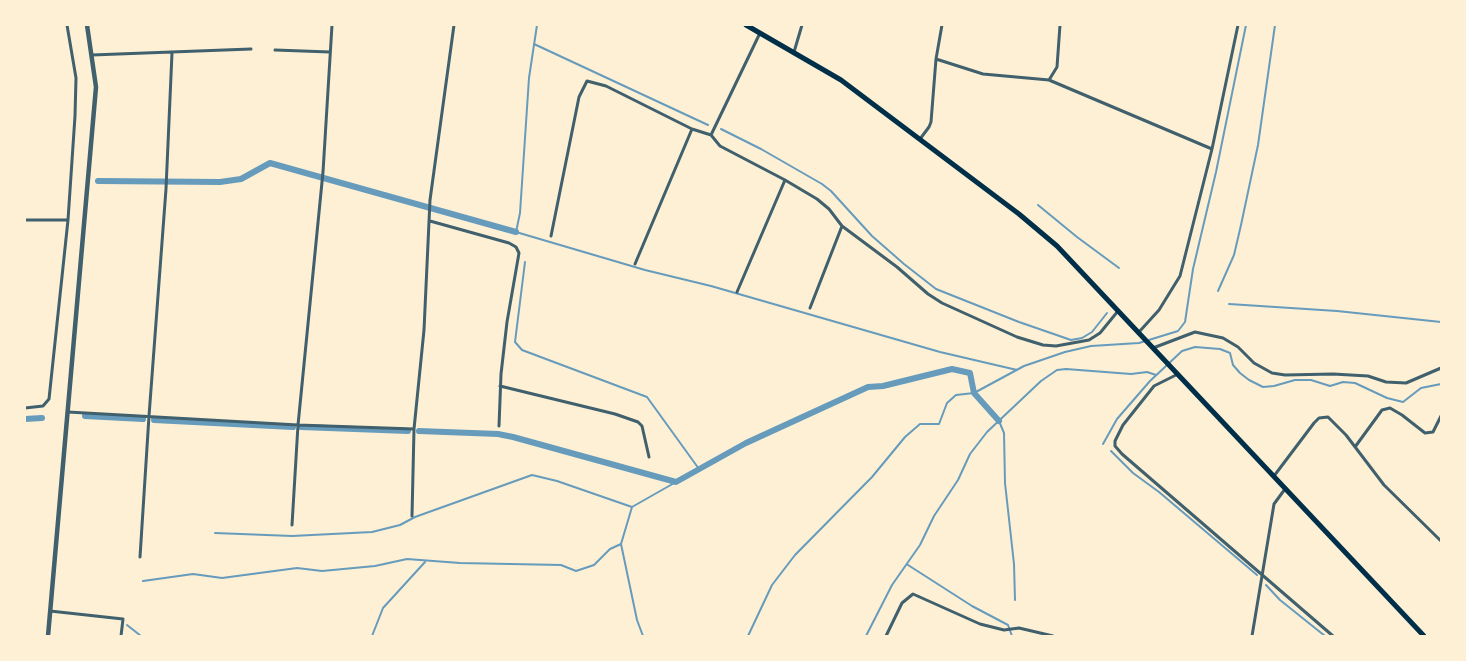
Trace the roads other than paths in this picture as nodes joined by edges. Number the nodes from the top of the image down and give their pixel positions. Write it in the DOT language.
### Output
graph roads {
  1 [pos="67,25"];
  2 [pos="87,25"];
  3 [pos="332,25"];
  4 [pos="454,25"];
  5 [pos="746,25"];
  6 [pos="802,25"];
  7 [pos="942,25"];
  8 [pos="1060,25"];
  9 [pos="1238,25"];
  10 [pos="760,33"];
  11 [pos="251,49"];
  12 [pos="275,50"];
  13 [pos="330,52"];
  14 [pos="794,52"];
  15 [pos="172,53"];
  16 [pos="92,55"];
  17 [pos="936,59"];
  18 [pos="1049,80"];
  19 [pos="692,129"];
  20 [pos="711,135"];
  21 [pos="920,139"];
  22 [pos="1212,148"];
  23 [pos="785,180"];
  24 [pos="25,220"];
  25 [pos="68,220"];
  26 [pos="430,221"];
  27 [pos="842,226"];
  28 [pos="551,236"];
  29 [pos="635,264"];
  30 [pos="737,292"];
  31 [pos="810,308"];
  32 [pos="1118,310"];
  33 [pos="1138,332"];
  34 [pos="1153,348"];
  35 [pos="1441,368"];
  36 [pos="1178,374"];
  37 [pos="500,386"];
  38 [pos="25,408"];
  39 [pos="68,412"];
  40 [pos="149,416"];
  41 [pos="1441,416"];
  42 [pos="298,425"];
  43 [pos="499,426"];
  44 [pos="414,429"];
  45 [pos="1355,447"];
  46 [pos="649,457"];
  47 [pos="1274,476"];
  48 [pos="1286,489"];
  49 [pos="412,516"];
  50 [pos="292,525"];
  51 [pos="1441,541"];
  52 [pos="140,557"];
  53 [pos="1262,575"];
  54 [pos="50,611"];
  55 [pos="48,636"];
  56 [pos="121,636"];
  57 [pos="886,636"];
  58 [pos="1053,636"];
  59 [pos="1252,636"];
  60 [pos="1333,636"];
  61 [pos="1424,636"];
  1 -- 25 [label="street"];
  2 -- 16 [label="street"];
  3 -- 13 [label="street"];
  4 -- 26 [label="street"];
  5 -- 10 [label="main road"];
  6 -- 14 [label="street"];
  7 -- 17 [label="street"];
  8 -- 18 [label="street"];
  9 -- 22 [label="street"];
  10 -- 14 [label="main road"];
  10 -- 20 [label="street"];
  11 -- 15 [label="street"];
  12 -- 13 [label="street"];
  13 -- 42 [label="street"];
  14 -- 21 [label="main road"];
  15 -- 16 [label="street"];
  15 -- 40 [label="street"];
  16 -- 39 [label="street"];
  17 -- 18 [label="street"];
  17 -- 21 [label="street"];
  18 -- 22 [label="street"];
  19 -- 20 [label="street"];
  19 -- 28 [label="street"];
  19 -- 29 [label="street"];
  20 -- 23 [label="street"];
  21 -- 32 [label="main road"];
  22 -- 33 [label="street"];
  23 -- 27 [label="street"];
  23 -- 30 [label="street"];
  24 -- 25 [label="street"];
  25 -- 38 [label="street"];
  26 -- 37 [label="street"];
  26 -- 44 [label="street"];
  27 -- 31 [label="street"];
  27 -- 32 [label="street"];
  32 -- 33 [label="main road"];
  33 -- 34 [label="main road"];
  34 -- 35 [label="street"];
  34 -- 36 [label="main road"];
  36 -- 47 [label="main road"];
  36 -- 53 [label="street"];
  37 -- 43 [label="street"];
  37 -- 46 [label="street"];
  39 -- 40 [label="street"];
  39 -- 54 [label="street"];
  40 -- 42 [label="street"];
  40 -- 52 [label="street"];
  41 -- 45 [label="street"];
  42 -- 44 [label="street"];
  42 -- 50 [label="street"];
  44 -- 49 [label="street"];
  45 -- 47 [label="street"];
  45 -- 51 [label="street"];
  47 -- 48 [label="main road"];
  48 -- 53 [label="street"];
  48 -- 61 [label="main road"];
  53 -- 59 [label="street"];
  53 -- 60 [label="street"];
  54 -- 55 [label="street"];
  54 -- 56 [label="street"];
  57 -- 58 [label="street"];
}
